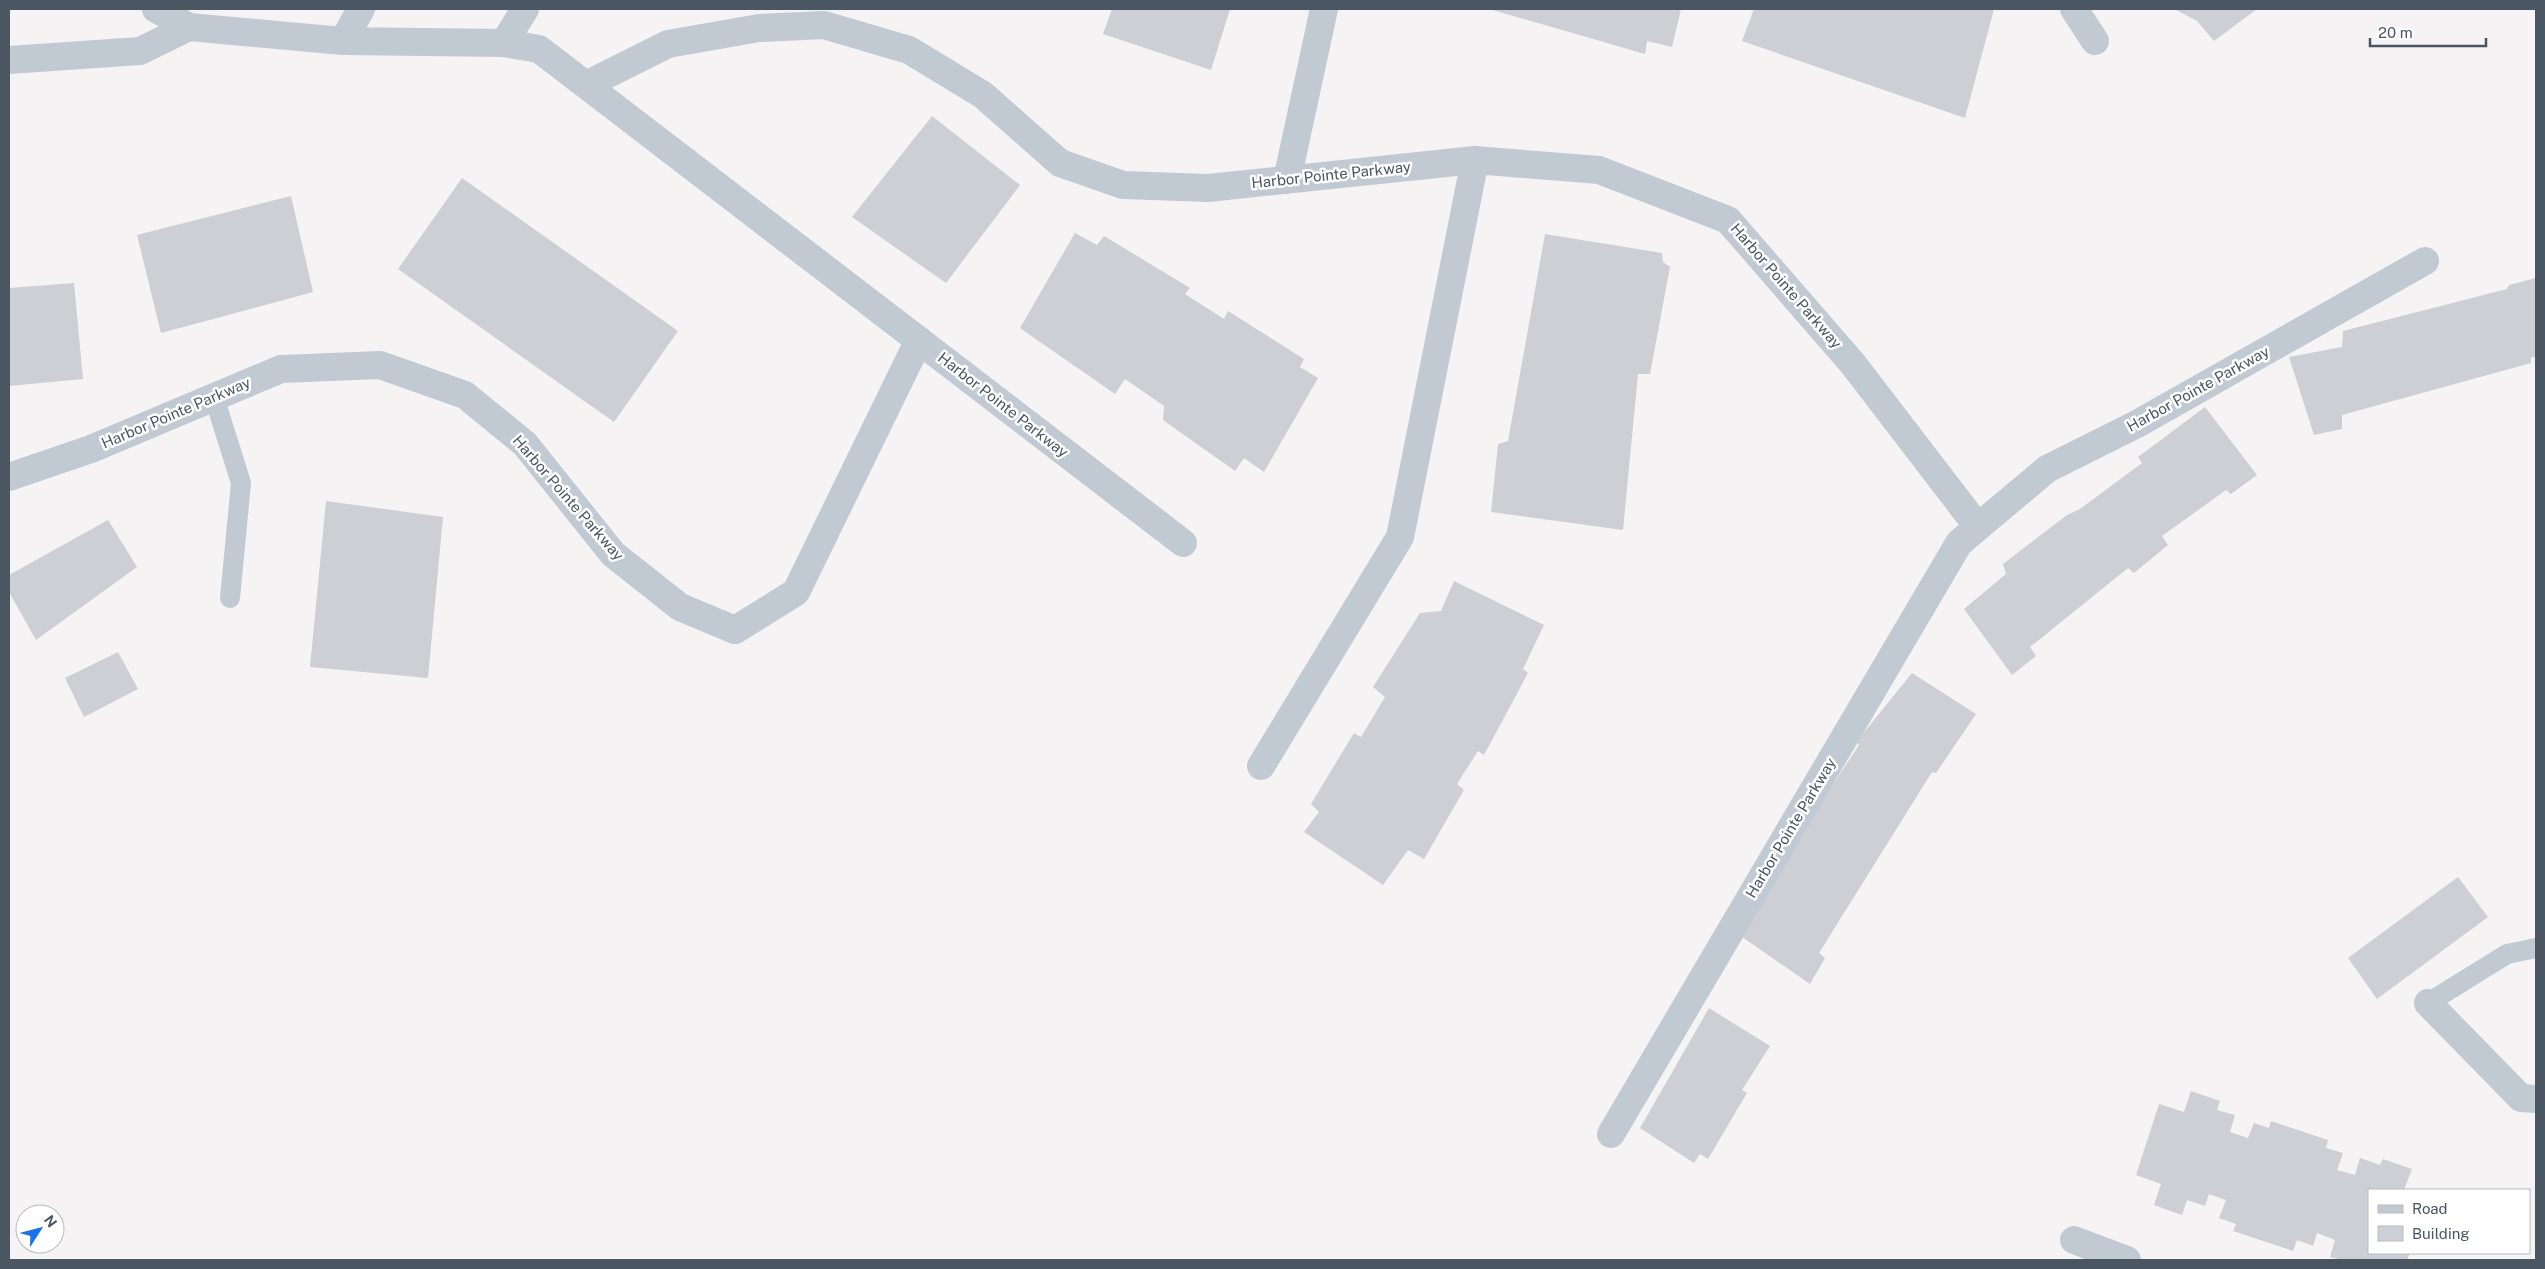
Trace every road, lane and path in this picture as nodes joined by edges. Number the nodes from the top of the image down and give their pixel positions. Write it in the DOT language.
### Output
graph roads {
  1 [pos="156,9"];
  2 [pos="337,9"];
  3 [pos="360,9"];
  4 [pos="525,9"];
  5 [pos="1324,9"];
  6 [pos="2074,9"];
  7 [pos="189,27"];
  8 [pos="343,41"];
  9 [pos="2095,41"];
  10 [pos="504,42"];
  11 [pos="9,60"];
  12 [pos="586,85"];
  13 [pos="1475,160"];
  14 [pos="1287,180"];
  15 [pos="2425,261"];
  16 [pos="919,340"];
  17 [pos="214,397"];
  18 [pos="9,477"];
  19 [pos="1978,526"];
  20 [pos="1183,543"];
  21 [pos="230,598"];
  22 [pos="1261,766"];
  23 [pos="2536,948"];
  24 [pos="2428,1003"];
  25 [pos="2536,1099"];
  26 [pos="1610,1134"];
  27 [pos="2074,1240"];
  28 [pos="2127,1260"];
  1 -- 7 [label="street"];
  2 -- 8 [label="street"];
  3 -- 8 [label="street"];
  4 -- 10 [label="street"];
  5 -- 14 [label="street"];
  6 -- 9 [label="street"];
  7 -- 8 [label="street"];
  7 -- 11 [label="street"];
  8 -- 10 [label="street, Harbor Pointe Parkway"];
  10 -- 12 [label="street, Harbor Pointe Parkway"];
  12 -- 14 [label="street, Harbor Pointe Parkway"];
  12 -- 16 [label="street, Harbor Pointe Parkway"];
  13 -- 14 [label="street, Harbor Pointe Parkway"];
  13 -- 19 [label="street, Harbor Pointe Parkway"];
  13 -- 22 [label="street"];
  15 -- 19 [label="street, Harbor Pointe Parkway"];
  16 -- 17 [label="street, Harbor Pointe Parkway"];
  16 -- 20 [label="street, Harbor Pointe Parkway"];
  17 -- 18 [label="street, Harbor Pointe Parkway"];
  17 -- 21 [label="lane"];
  19 -- 26 [label="street, Harbor Pointe Parkway"];
  23 -- 24 [label="lane"];
  24 -- 25 [label="street"];
  27 -- 28 [label="street"];
}
